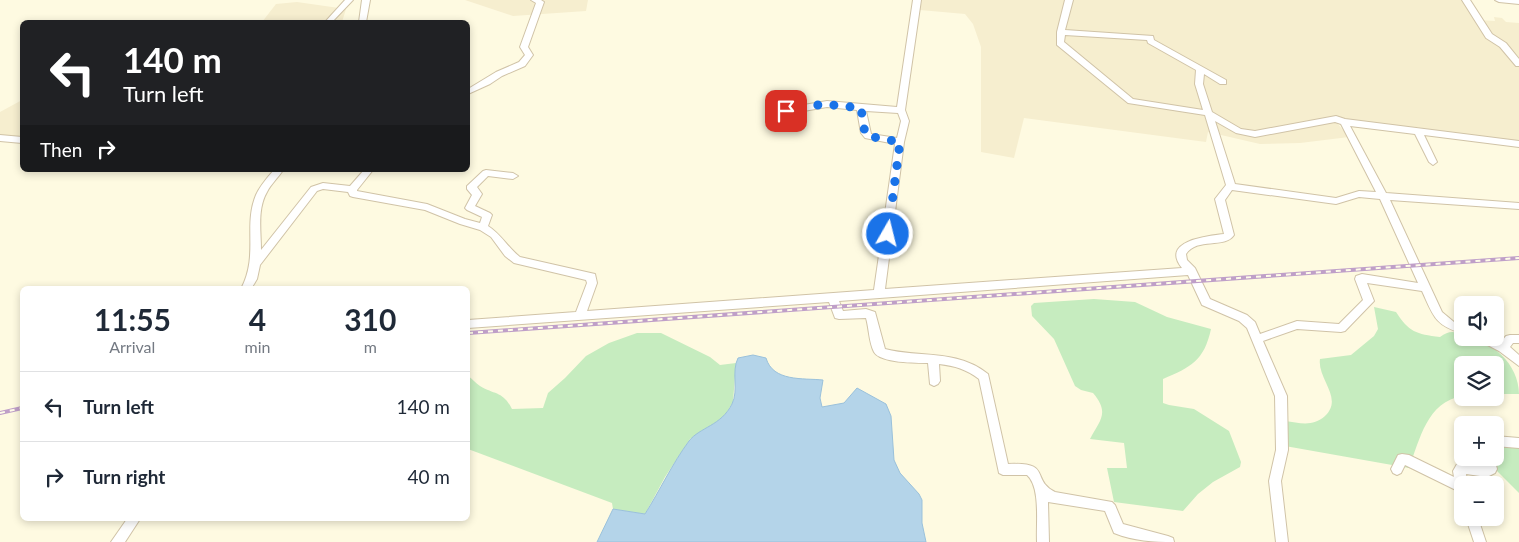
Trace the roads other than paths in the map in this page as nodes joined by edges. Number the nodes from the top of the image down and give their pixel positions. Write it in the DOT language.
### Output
graph roads {
  1 [pos="349,0"];
  2 [pos="366,0"];
  3 [pos="917,0"];
  4 [pos="1069,0"];
  5 [pos="1466,0"];
  6 [pos="1499,0"];
  7 [pos="537,2"];
  8 [pos="1519,2"];
  9 [pos="330,20"];
  10 [pos="362,20"];
  11 [pos="1061,32"];
  12 [pos="1519,64"];
  13 [pos="1200,70"];
  14 [pos="1223,82"];
  15 [pos="470,91"];
  16 [pos="861,108"];
  17 [pos="901,110"];
  18 [pos="786,111"];
  19 [pos="1207,112"];
  20 [pos="1344,122"];
  21 [pos="1417,130"];
  22 [pos="0,138"];
  23 [pos="20,138"];
  24 [pos="900,142"];
  25 [pos="1519,144"];
  26 [pos="1433,162"];
  27 [pos="277,172"];
  28 [pos="368,172"];
  29 [pos="514,176"];
  30 [pos="1231,187"];
  31 [pos="352,189"];
  32 [pos="1384,197"];
  33 [pos="1519,206"];
  34 [pos="483,227"];
  35 [pos="254,266"];
  36 [pos="1191,271"];
  37 [pos="248,286"];
  38 [pos="1426,288"];
  39 [pos="879,293"];
  40 [pos="833,297"];
  41 [pos="580,316"];
  42 [pos="470,324"];
  43 [pos="1454,326"];
  44 [pos="1257,339"];
  45 [pos="1519,340"];
  46 [pos="1499,346"];
  47 [pos="1503,348"];
  48 [pos="933,360"];
  49 [pos="1519,361"];
  50 [pos="934,381"];
  51 [pos="1504,442"];
  52 [pos="1519,443"];
  53 [pos="1490,466"];
  54 [pos="1397,468"];
  55 [pos="1460,476"];
  56 [pos="1454,483"];
  57 [pos="1042,492"];
  58 [pos="133,521"];
  59 [pos="1475,526"];
  60 [pos="117,542"];
  61 [pos="1043,542"];
  62 [pos="1168,542"];
  63 [pos="1282,542"];
  64 [pos="1480,542"];
  1 -- 9 [label="street"];
  2 -- 10 [label="street"];
  3 -- 17 [label="street"];
  4 -- 11 [label="street"];
  5 -- 12 [label="street"];
  6 -- 8 [label="street"];
  7 -- 15 [label="street"];
  11 -- 13 [label="street"];
  11 -- 19 [label="street"];
  13 -- 14 [label="street"];
  13 -- 19 [label="street"];
  16 -- 17 [label="street"];
  16 -- 18 [label="street"];
  16 -- 24 [label="street"];
  17 -- 24 [label="street"];
  19 -- 20 [label="street"];
  19 -- 30 [label="street"];
  20 -- 21 [label="street"];
  20 -- 32 [label="street"];
  21 -- 25 [label="street"];
  21 -- 26 [label="street"];
  22 -- 23 [label="street"];
  24 -- 39 [label="street"];
  27 -- 35 [label="street"];
  28 -- 31 [label="street"];
  29 -- 34 [label="street"];
  30 -- 32 [label="street"];
  30 -- 36 [label="street"];
  31 -- 34 [label="street"];
  31 -- 35 [label="street"];
  32 -- 33 [label="street"];
  32 -- 38 [label="street"];
  34 -- 41 [label="street"];
  35 -- 37 [label="street"];
  36 -- 39 [label="street"];
  36 -- 44 [label="street"];
  38 -- 43 [label="street"];
  38 -- 44 [label="street"];
  39 -- 40 [label="street"];
  40 -- 41 [label="street"];
  40 -- 48 [label="street"];
  41 -- 42 [label="street"];
  44 -- 63 [label="street"];
  45 -- 47 [label="street"];
  46 -- 47 [label="street"];
  47 -- 49 [label="street"];
  48 -- 50 [label="street"];
  48 -- 57 [label="street"];
  51 -- 52 [label="street"];
  53 -- 55 [label="street"];
  54 -- 56 [label="street"];
  57 -- 61 [label="street"];
  57 -- 62 [label="street"];
  58 -- 60 [label="street"];
  59 -- 64 [label="street"];
}
